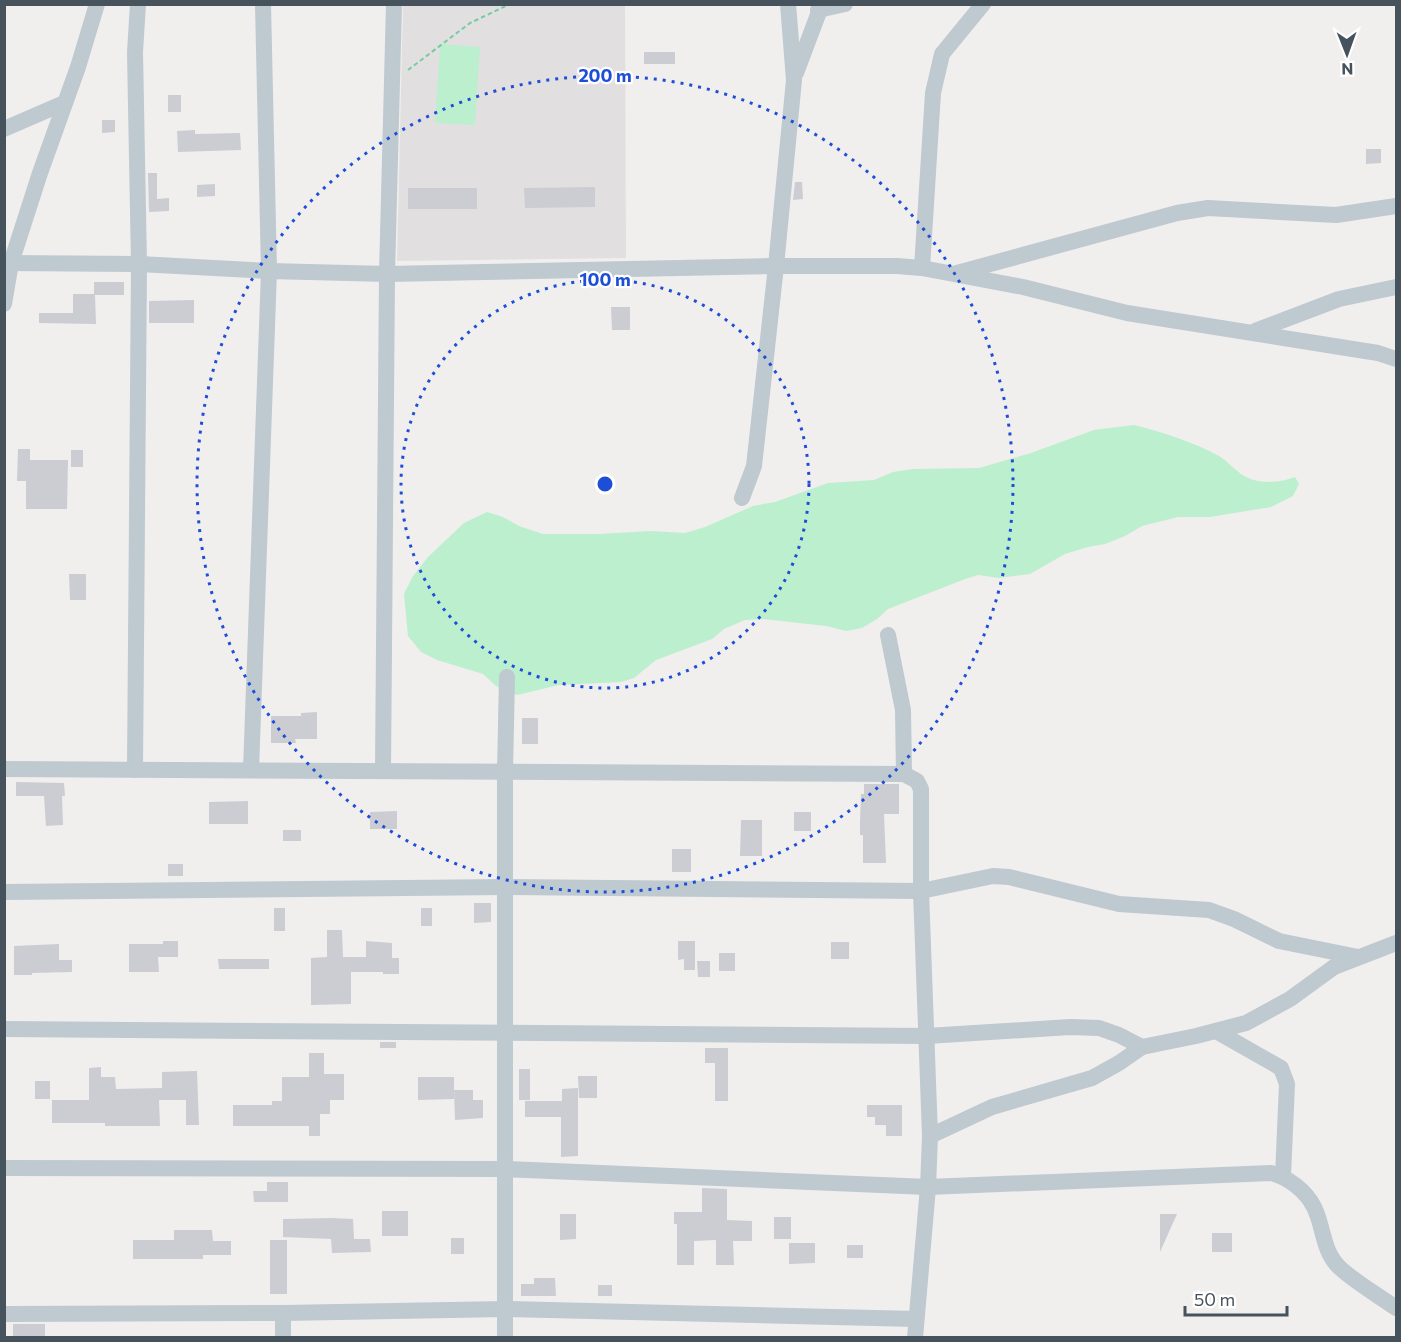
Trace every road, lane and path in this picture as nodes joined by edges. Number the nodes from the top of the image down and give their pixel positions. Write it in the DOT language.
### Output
graph roads {
  1 [pos="97,4"];
  2 [pos="138,4"];
  3 [pos="263,4"];
  4 [pos="394,4"];
  5 [pos="510,4"];
  6 [pos="788,4"];
  7 [pos="845,4"];
  8 [pos="983,4"];
  9 [pos="820,7"];
  10 [pos="393,80"];
  11 [pos="794,80"];
  12 [pos="64,103"];
  13 [pos="4,129"];
  14 [pos="1396,206"];
  15 [pos="8,263"];
  16 [pos="139,264"];
  17 [pos="776,266"];
  18 [pos="922,268"];
  19 [pos="269,271"];
  20 [pos="387,274"];
  21 [pos="953,274"];
  22 [pos="1396,287"];
  23 [pos="4,304"];
  24 [pos="1252,333"];
  25 [pos="1396,359"];
  26 [pos="741,498"];
  27 [pos="888,635"];
  28 [pos="507,677"];
  29 [pos="4,769"];
  30 [pos="135,770"];
  31 [pos="251,770"];
  32 [pos="383,771"];
  33 [pos="505,772"];
  34 [pos="904,774"];
  35 [pos="506,887"];
  36 [pos="921,891"];
  37 [pos="4,892"];
  38 [pos="1396,943"];
  39 [pos="1358,957"];
  40 [pos="4,1029"];
  41 [pos="1216,1031"];
  42 [pos="505,1032"];
  43 [pos="927,1036"];
  44 [pos="1142,1047"];
  45 [pos="930,1136"];
  46 [pos="4,1168"];
  47 [pos="505,1169"];
  48 [pos="1283,1176"];
  49 [pos="928,1187"];
  50 [pos="1396,1308"];
  51 [pos="505,1309"];
  52 [pos="283,1313"];
  53 [pos="4,1314"];
  54 [pos="916,1319"];
  55 [pos="283,1338"];
  56 [pos="505,1338"];
  57 [pos="915,1338"];
  1 -- 12 [label="street"];
  2 -- 16 [label="street"];
  3 -- 19 [label="street"];
  4 -- 10 [label="street"];
  5 -- 10 [label="path"];
  6 -- 11 [label="street"];
  7 -- 9 [label="street"];
  8 -- 18 [label="street"];
  9 -- 11 [label="street"];
  10 -- 20 [label="street"];
  11 -- 17 [label="street"];
  12 -- 13 [label="street"];
  12 -- 15 [label="street"];
  14 -- 21 [label="street"];
  15 -- 16 [label="street"];
  15 -- 23 [label="street"];
  16 -- 19 [label="street"];
  16 -- 30 [label="street"];
  17 -- 18 [label="street"];
  17 -- 20 [label="street"];
  17 -- 26 [label="street"];
  18 -- 21 [label="street"];
  19 -- 20 [label="street"];
  19 -- 31 [label="street"];
  20 -- 32 [label="street"];
  21 -- 24 [label="street"];
  22 -- 24 [label="street"];
  24 -- 25 [label="street"];
  27 -- 34 [label="street"];
  28 -- 33 [label="street"];
  29 -- 30 [label="street"];
  30 -- 31 [label="street"];
  31 -- 32 [label="street"];
  32 -- 33 [label="street"];
  33 -- 34 [label="street"];
  33 -- 35 [label="street"];
  34 -- 36 [label="street"];
  35 -- 36 [label="street"];
  35 -- 37 [label="street"];
  35 -- 42 [label="street"];
  36 -- 39 [label="street"];
  36 -- 43 [label="street"];
  38 -- 39 [label="street"];
  39 -- 41 [label="street"];
  40 -- 42 [label="street"];
  41 -- 44 [label="street"];
  41 -- 48 [label="street"];
  42 -- 43 [label="street"];
  42 -- 47 [label="street"];
  43 -- 44 [label="street"];
  43 -- 45 [label="street"];
  44 -- 45 [label="street"];
  45 -- 49 [label="street"];
  46 -- 47 [label="street"];
  47 -- 49 [label="street"];
  47 -- 51 [label="street"];
  48 -- 49 [label="street"];
  48 -- 50 [label="street"];
  49 -- 54 [label="street"];
  51 -- 52 [label="street"];
  51 -- 54 [label="street"];
  51 -- 56 [label="street"];
  52 -- 53 [label="street"];
  52 -- 55 [label="street"];
  54 -- 57 [label="street"];
}
